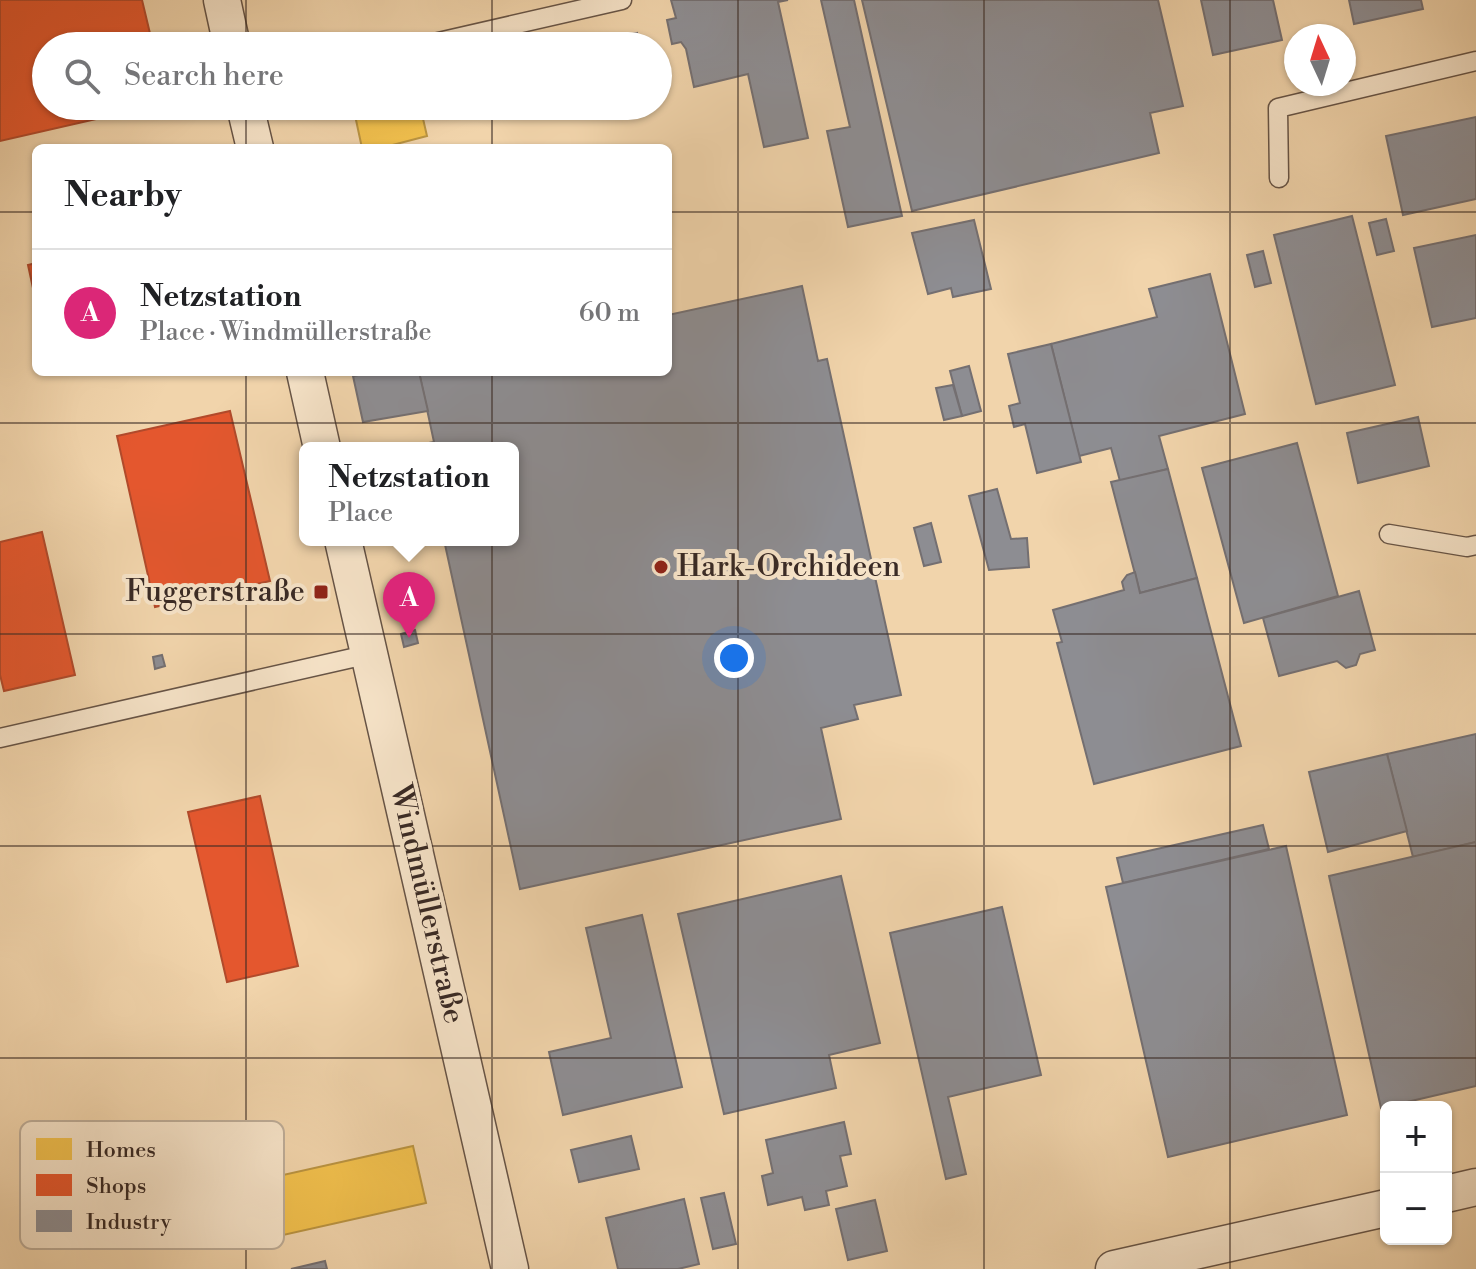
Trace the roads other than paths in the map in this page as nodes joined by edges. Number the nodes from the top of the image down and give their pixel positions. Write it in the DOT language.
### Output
graph roads {
  1 [pos="222,0"];
  2 [pos="622,0"];
  3 [pos="229,32"];
  4 [pos="482,32"];
  5 [pos="1476,61"];
  6 [pos="248,120"];
  7 [pos="254,144"];
  8 [pos="1279,178"];
  9 [pos="306,376"];
  10 [pos="321,442"];
  11 [pos="1389,534"];
  12 [pos="1476,545"];
  13 [pos="344,546"];
  14 [pos="370,654"];
  15 [pos="0,738"];
  16 [pos="1476,1187"];
  17 [pos="1452,1193"];
  18 [pos="1380,1209"];
  19 [pos="510,1269"];
  20 [pos="1114,1269"];
  1 -- 3 [label="street"];
  2 -- 4 [label="lane"];
  5 -- 8 [label="lane"];
  6 -- 7 [label="street"];
  9 -- 10 [label="street"];
  11 -- 12 [label="lane"];
  13 -- 14 [label="street, Windmüllerstraße"];
  14 -- 15 [label="lane"];
  14 -- 19 [label="street, Windmüllerstraße"];
  16 -- 17 [label="street"];
  18 -- 20 [label="street"];
}
